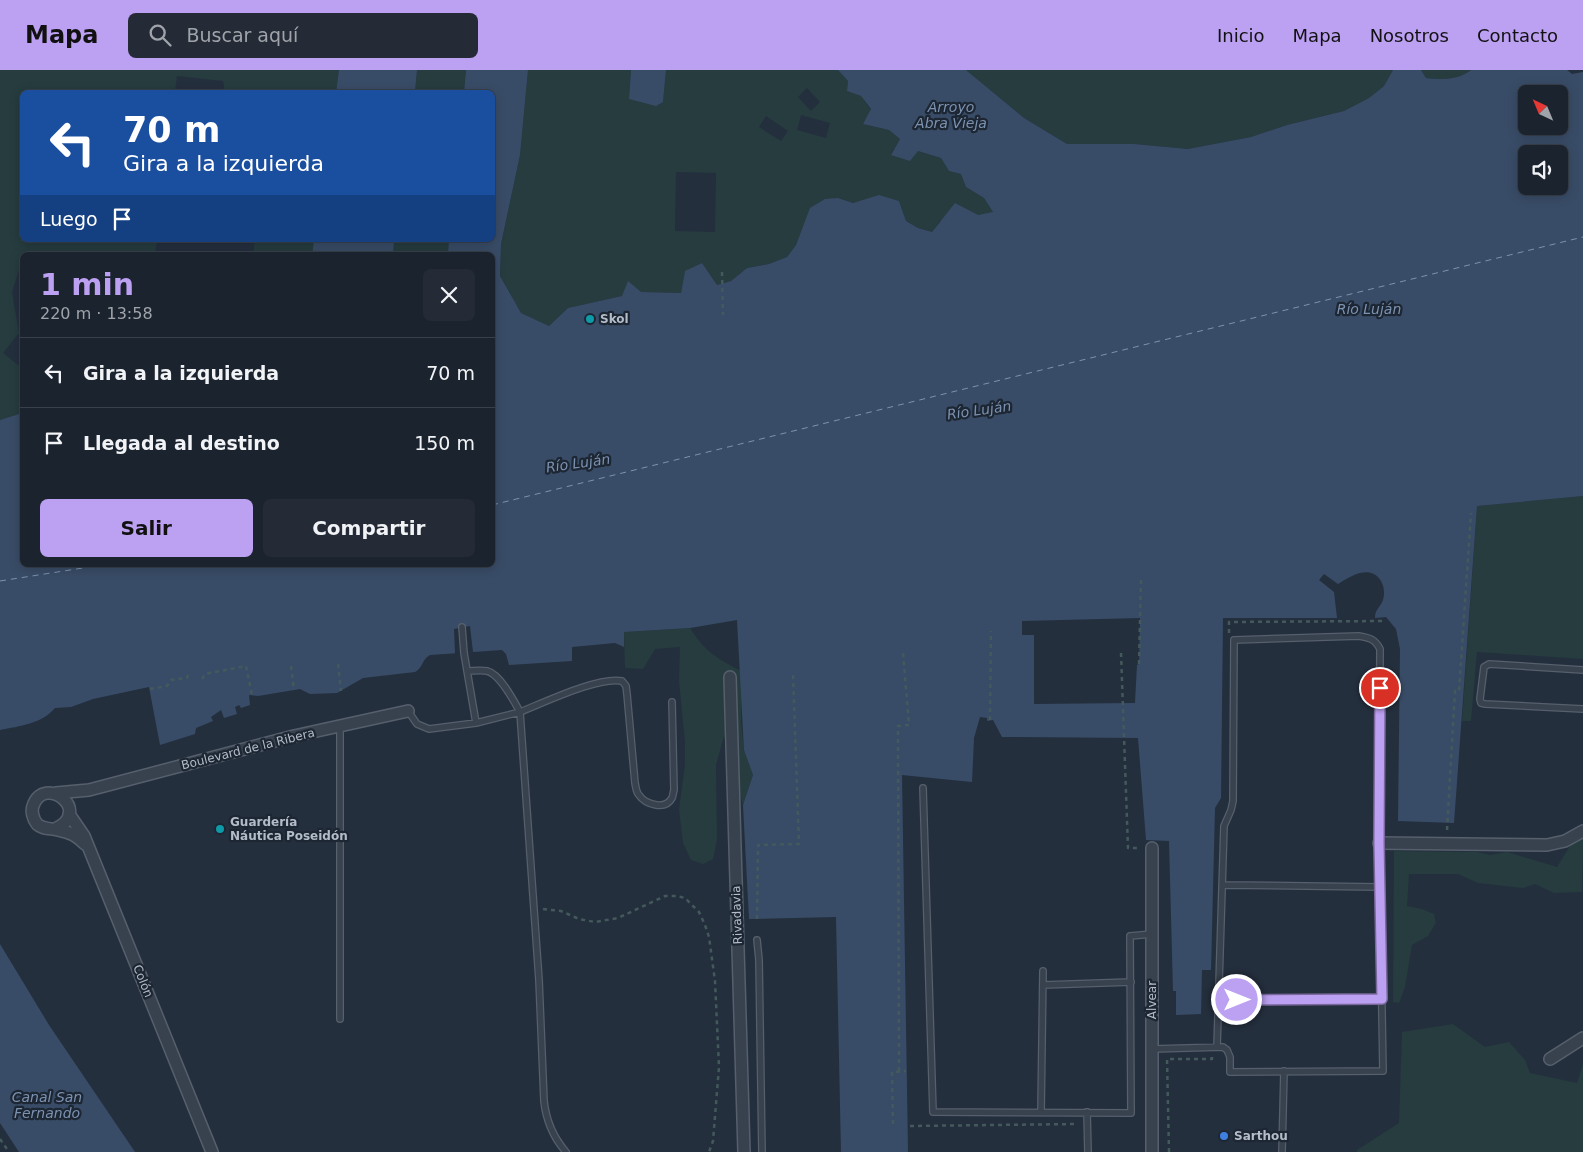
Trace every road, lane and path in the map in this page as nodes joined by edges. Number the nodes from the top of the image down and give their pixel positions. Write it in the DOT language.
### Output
graph roads {
  1 [pos="722,272"];
  2 [pos="723,315"];
  3 [pos="1471,513"];
  4 [pos="1141,578"];
  5 [pos="462,627"];
  6 [pos="991,631"];
  7 [pos="903,653"];
  8 [pos="1121,653"];
  9 [pos="338,664"];
  10 [pos="1139,664"];
  11 [pos="291,666"];
  12 [pos="1583,670"];
  13 [pos="467,671"];
  14 [pos="189,672"];
  15 [pos="793,675"];
  16 [pos="730,678"];
  17 [pos="202,679"];
  18 [pos="150,689"];
  19 [pos="294,690"];
  20 [pos="341,691"];
  21 [pos="252,696"];
  22 [pos="672,702"];
  23 [pos="1583,709"];
  24 [pos="408,711"];
  25 [pos="520,712"];
  26 [pos="990,720"];
  27 [pos="476,724"];
  28 [pos="340,726"];
  29 [pos="923,788"];
  30 [pos="89,790"];
  31 [pos="56,793"];
  32 [pos="69,811"];
  33 [pos="55,829"];
  34 [pos="1447,830"];
  35 [pos="1583,831"];
  36 [pos="1379,843"];
  37 [pos="1152,848"];
  38 [pos="90,849"];
  39 [pos="1223,885"];
  40 [pos="1380,887"];
  41 [pos="534,910"];
  42 [pos="757,919"];
  43 [pos="1152,934"];
  44 [pos="756,940"];
  45 [pos="1044,971"];
  46 [pos="1131,982"];
  47 [pos="1043,985"];
  48 [pos="1382,999"];
  49 [pos="1219,1000"];
  50 [pos="340,1019"];
  51 [pos="1583,1038"];
  52 [pos="1217,1046"];
  53 [pos="1152,1049"];
  54 [pos="1550,1059"];
  55 [pos="899,1071"];
  56 [pos="906,1071"];
  57 [pos="1284,1072"];
  58 [pos="1041,1112"];
  59 [pos="1087,1112"];
  60 [pos="893,1124"];
  61 [pos="1086,1124"];
  62 [pos="910,1126"];
  63 [pos="0,1138"];
  64 [pos="9,1152"];
  65 [pos="212,1152"];
  66 [pos="566,1152"];
  67 [pos="709,1152"];
  68 [pos="744,1152"];
  69 [pos="762,1152"];
  70 [pos="1088,1152"];
  71 [pos="1152,1152"];
  72 [pos="1282,1152"];
  1 -- 2 [label="path"];
  3 -- 34 [label="path"];
  4 -- 10 [label="path"];
  5 -- 13 [label="lane"];
  6 -- 26 [label="path"];
  7 -- 55 [label="path"];
  8 -- 37 [label="path"];
  9 -- 20 [label="path"];
  11 -- 19 [label="path"];
  12 -- 23 [label="lane"];
  13 -- 25 [label="lane"];
  13 -- 27 [label="lane"];
  14 -- 18 [label="path"];
  15 -- 42 [label="path"];
  16 -- 68 [label="street, Rivadavia"];
  17 -- 21 [label="path"];
  22 -- 25 [label="lane"];
  24 -- 27 [label="lane"];
  24 -- 28 [label="street, Boulevard de la Ribera"];
  25 -- 27 [label="lane"];
  25 -- 41 [label="lane"];
  28 -- 30 [label="street, Boulevard de la Ribera"];
  28 -- 50 [label="lane"];
  29 -- 58 [label="lane"];
  30 -- 31 [label="street, Boulevard de la Ribera"];
  30 -- 32 [label="street, Boulevard de la Ribera"];
  31 -- 32 [label="street"];
  31 -- 33 [label="street"];
  32 -- 33 [label="street"];
  32 -- 38 [label="street, Colón"];
  33 -- 38 [label="street"];
  35 -- 36 [label="street"];
  36 -- 39 [label="lane"];
  36 -- 40 [label="lane"];
  37 -- 43 [label="street, Alvear"];
  38 -- 65 [label="street, Colón"];
  39 -- 40 [label="lane"];
  39 -- 49 [label="lane"];
  40 -- 48 [label="lane"];
  41 -- 66 [label="lane"];
  41 -- 67 [label="path"];
  43 -- 46 [label="lane"];
  43 -- 53 [label="street, Alvear"];
  44 -- 69 [label="lane"];
  45 -- 47 [label="lane"];
  46 -- 47 [label="lane"];
  46 -- 59 [label="lane"];
  47 -- 58 [label="lane"];
  48 -- 49 [label="lane"];
  48 -- 57 [label="lane"];
  49 -- 52 [label="lane"];
  51 -- 54 [label="street"];
  52 -- 53 [label="lane"];
  52 -- 57 [label="lane"];
  53 -- 71 [label="street, Alvear"];
  55 -- 56 [label="path"];
  55 -- 60 [label="path"];
  57 -- 72 [label="lane"];
  58 -- 59 [label="lane"];
  59 -- 61 [label="lane"];
  61 -- 62 [label="path"];
  61 -- 70 [label="lane"];
  63 -- 64 [label="path"];
}
